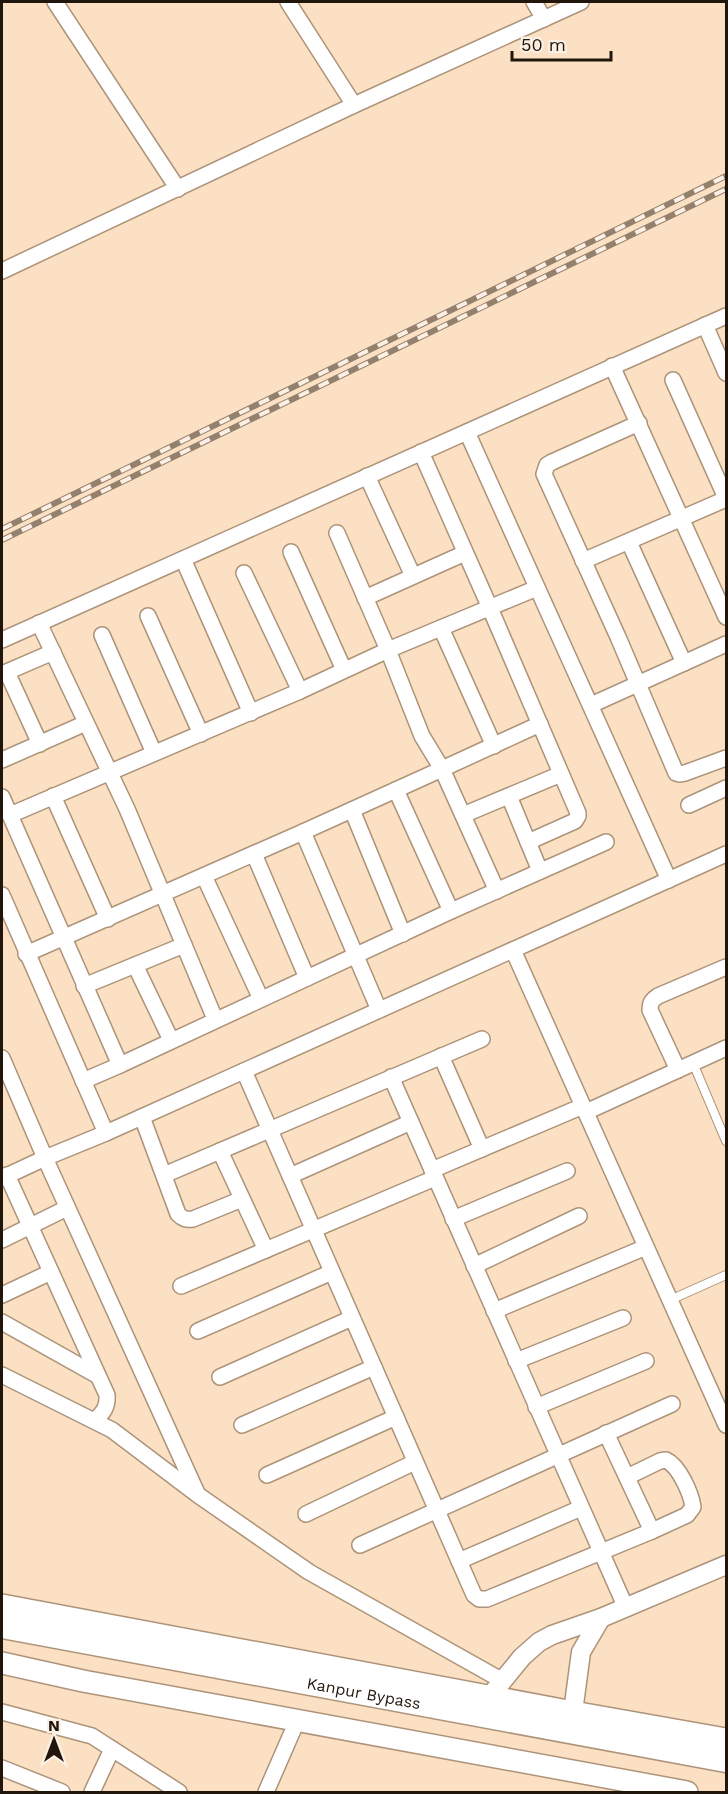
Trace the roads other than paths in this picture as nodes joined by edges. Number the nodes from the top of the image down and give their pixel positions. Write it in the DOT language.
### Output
graph roads {
  1 [pos="55,2"];
  2 [pos="288,2"];
  3 [pos="534,2"];
  4 [pos="581,2"];
  5 [pos="544,19"];
  6 [pos="354,105"];
  7 [pos="178,189"];
  8 [pos="2,271"];
  9 [pos="726,316"];
  10 [pos="705,325"];
  11 [pos="612,366"];
  12 [pos="726,373"];
  13 [pos="673,380"];
  14 [pos="639,423"];
  15 [pos="467,432"];
  16 [pos="422,452"];
  17 [pos="367,476"];
  18 [pos="726,498"];
  19 [pos="682,519"];
  20 [pos="337,533"];
  21 [pos="629,542"];
  22 [pos="291,552"];
  23 [pos="465,553"];
  24 [pos="183,559"];
  25 [pos="583,561"];
  26 [pos="244,573"];
  27 [pos="413,576"];
  28 [pos="537,588"];
  29 [pos="365,598"];
  30 [pos="490,608"];
  31 [pos="148,616"];
  32 [pos="726,617"];
  33 [pos="39,623"];
  34 [pos="441,628"];
  35 [pos="102,635"];
  36 [pos="2,640"];
  37 [pos="726,644"];
  38 [pos="388,650"];
  39 [pos="53,652"];
  40 [pos="684,663"];
  41 [pos="344,670"];
  42 [pos="4,673"];
  43 [pos="637,684"];
  44 [pos="300,691"];
  45 [pos="591,705"];
  46 [pos="250,713"];
  47 [pos="86,723"];
  48 [pos="540,724"];
  49 [pos="201,734"];
  50 [pos="40,744"];
  51 [pos="494,746"];
  52 [pos="154,753"];
  53 [pos="726,758"];
  54 [pos="2,760"];
  55 [pos="442,768"];
  56 [pos="109,772"];
  57 [pos="561,774"];
  58 [pos="726,788"];
  59 [pos="396,790"];
  60 [pos="53,796"];
  61 [pos="509,796"];
  62 [pos="2,797"];
  63 [pos="689,805"];
  64 [pos="352,810"];
  65 [pos="10,815"];
  66 [pos="464,815"];
  67 [pos="303,832"];
  68 [pos="528,842"];
  69 [pos="606,842"];
  70 [pos="254,854"];
  71 [pos="726,854"];
  72 [pos="540,871"];
  73 [pos="204,876"];
  74 [pos="669,880"];
  75 [pos="497,891"];
  76 [pos="162,894"];
  77 [pos="2,895"];
  78 [pos="451,911"];
  79 [pos="108,919"];
  80 [pos="403,934"];
  81 [pos="64,938"];
  82 [pos="184,945"];
  83 [pos="513,950"];
  84 [pos="26,954"];
  85 [pos="356,956"];
  86 [pos="135,965"];
  87 [pos="726,967"];
  88 [pos="307,978"];
  89 [pos="84,986"];
  90 [pos="261,999"];
  91 [pos="379,1010"];
  92 [pos="215,1019"];
  93 [pos="482,1038"];
  94 [pos="171,1040"];
  95 [pos="726,1048"];
  96 [pos="441,1056"];
  97 [pos="2,1058"];
  98 [pos="693,1064"];
  99 [pos="120,1065"];
  100 [pos="678,1070"];
  101 [pos="244,1071"];
  102 [pos="391,1077"];
  103 [pos="83,1081"];
  104 [pos="584,1109"];
  105 [pos="142,1117"];
  106 [pos="411,1122"];
  107 [pos="270,1130"];
  108 [pos="106,1133"];
  109 [pos="726,1141"];
  110 [pos="482,1149"];
  111 [pos="220,1151"];
  112 [pos="45,1158"];
  113 [pos="567,1171"];
  114 [pos="433,1174"];
  115 [pos="164,1175"];
  116 [pos="290,1176"];
  117 [pos="4,1177"];
  118 [pos="242,1199"];
  119 [pos="67,1208"];
  120 [pos="579,1216"];
  121 [pos="453,1219"];
  122 [pos="29,1226"];
  123 [pos="313,1229"];
  124 [pos="2,1240"];
  125 [pos="646,1246"];
  126 [pos="266,1250"];
  127 [pos="474,1266"];
  128 [pos="51,1272"];
  129 [pos="332,1272"];
  130 [pos="726,1275"];
  131 [pos="181,1286"];
  132 [pos="2,1295"];
  133 [pos="670,1300"];
  134 [pos="494,1311"];
  135 [pos="352,1318"];
  136 [pos="623,1318"];
  137 [pos="2,1322"];
  138 [pos="198,1331"];
  139 [pos="516,1361"];
  140 [pos="646,1361"];
  141 [pos="374,1367"];
  142 [pos="2,1375"];
  143 [pos="98,1376"];
  144 [pos="220,1377"];
  145 [pos="672,1404"];
  146 [pos="536,1407"];
  147 [pos="396,1417"];
  148 [pos="95,1420"];
  149 [pos="242,1425"];
  150 [pos="726,1425"];
  151 [pos="606,1433"];
  152 [pos="558,1455"];
  153 [pos="415,1462"];
  154 [pos="267,1475"];
  155 [pos="627,1477"];
  156 [pos="198,1495"];
  157 [pos="581,1508"];
  158 [pos="436,1510"];
  159 [pos="306,1514"];
  160 [pos="652,1531"];
  161 [pos="360,1545"];
  162 [pos="600,1552"];
  163 [pos="459,1561"];
  164 [pos="726,1565"];
  165 [pos="2,1605"];
  166 [pos="626,1608"];
  167 [pos="601,1618"];
  168 [pos="2,1626"];
  169 [pos="2,1643"];
  170 [pos="2,1663"];
  171 [pos="497,1688"];
  172 [pos="2,1712"];
  173 [pos="573,1712"];
  174 [pos="297,1721"];
  175 [pos="726,1738"];
  176 [pos="112,1749"];
  177 [pos="726,1760"];
  178 [pos="2,1768"];
  179 [pos="726,1776"];
  180 [pos="173,1791"];
  181 [pos="62,1792"];
  182 [pos="92,1792"];
  183 [pos="266,1792"];
  184 [pos="687,1792"];
  1 -- 7 [label="street"];
  2 -- 6 [label="street"];
  3 -- 5 [label="street"];
  4 -- 5 [label="street"];
  5 -- 6 [label="street"];
  6 -- 7 [label="street"];
  7 -- 8 [label="street"];
  9 -- 10 [label="street"];
  10 -- 11 [label="street"];
  10 -- 12 [label="street"];
  11 -- 14 [label="street"];
  11 -- 15 [label="street"];
  13 -- 18 [label="street"];
  14 -- 19 [label="street"];
  14 -- 25 [label="street"];
  15 -- 16 [label="street"];
  15 -- 28 [label="street"];
  16 -- 17 [label="street"];
  16 -- 23 [label="street"];
  17 -- 24 [label="street"];
  17 -- 27 [label="street"];
  18 -- 19 [label="street"];
  19 -- 21 [label="street"];
  19 -- 32 [label="street"];
  20 -- 29 [label="street"];
  21 -- 25 [label="street"];
  21 -- 40 [label="street"];
  22 -- 41 [label="street"];
  23 -- 27 [label="street"];
  23 -- 30 [label="street"];
  24 -- 33 [label="street"];
  24 -- 46 [label="street"];
  25 -- 43 [label="street"];
  26 -- 44 [label="street"];
  27 -- 29 [label="street"];
  28 -- 30 [label="street"];
  28 -- 45 [label="street"];
  29 -- 38 [label="street"];
  30 -- 34 [label="street"];
  30 -- 48 [label="street"];
  31 -- 49 [label="street"];
  33 -- 36 [label="street"];
  33 -- 39 [label="street"];
  34 -- 38 [label="street"];
  34 -- 51 [label="street"];
  35 -- 52 [label="street"];
  37 -- 40 [label="street"];
  38 -- 41 [label="street"];
  38 -- 55 [label="street"];
  39 -- 42 [label="street"];
  39 -- 47 [label="street"];
  40 -- 43 [label="street"];
  41 -- 44 [label="street"];
  42 -- 50 [label="street"];
  43 -- 45 [label="street"];
  43 -- 53 [label="street"];
  44 -- 46 [label="street"];
  45 -- 74 [label="street"];
  46 -- 49 [label="street"];
  47 -- 50 [label="street"];
  47 -- 56 [label="street"];
  48 -- 51 [label="street"];
  48 -- 57 [label="street"];
  49 -- 52 [label="street"];
  50 -- 54 [label="street"];
  51 -- 55 [label="street"];
  52 -- 56 [label="street"];
  55 -- 59 [label="street"];
  55 -- 66 [label="street"];
  56 -- 60 [label="street"];
  56 -- 76 [label="street"];
  57 -- 61 [label="street"];
  57 -- 68 [label="street"];
  58 -- 63 [label="street"];
  59 -- 64 [label="street"];
  59 -- 78 [label="street"];
  60 -- 65 [label="street"];
  60 -- 79 [label="street"];
  61 -- 66 [label="street"];
  61 -- 68 [label="street"];
  62 -- 65 [label="street"];
  64 -- 67 [label="street"];
  64 -- 80 [label="street"];
  65 -- 81 [label="street"];
  66 -- 75 [label="street"];
  67 -- 70 [label="street"];
  67 -- 85 [label="street"];
  68 -- 72 [label="street"];
  69 -- 72 [label="street"];
  70 -- 73 [label="street"];
  70 -- 88 [label="street"];
  71 -- 74 [label="street"];
  72 -- 75 [label="street"];
  73 -- 76 [label="street"];
  73 -- 90 [label="street"];
  74 -- 83 [label="street"];
  75 -- 78 [label="street"];
  76 -- 79 [label="street"];
  76 -- 82 [label="street"];
  77 -- 84 [label="street"];
  78 -- 80 [label="street"];
  79 -- 81 [label="street"];
  80 -- 85 [label="street"];
  81 -- 84 [label="street"];
  81 -- 89 [label="street"];
  82 -- 86 [label="street"];
  82 -- 92 [label="street"];
  83 -- 91 [label="street"];
  83 -- 104 [label="street"];
  84 -- 103 [label="street"];
  85 -- 88 [label="street"];
  85 -- 91 [label="street"];
  86 -- 89 [label="street"];
  86 -- 94 [label="street"];
  87 -- 100 [label="street"];
  88 -- 90 [label="street"];
  89 -- 99 [label="street"];
  90 -- 92 [label="street"];
  91 -- 101 [label="street"];
  92 -- 94 [label="street"];
  93 -- 96 [label="street"];
  94 -- 99 [label="street"];
  95 -- 98 [label="street"];
  96 -- 102 [label="street"];
  96 -- 110 [label="street"];
  97 -- 112 [label="street"];
  98 -- 100 [label="street"];
  98 -- 109 [label="lane"];
  99 -- 103 [label="street"];
  100 -- 104 [label="street"];
  101 -- 105 [label="street"];
  101 -- 107 [label="street"];
  102 -- 106 [label="street"];
  102 -- 107 [label="street"];
  103 -- 108 [label="street"];
  104 -- 110 [label="street"];
  104 -- 125 [label="street"];
  105 -- 108 [label="street"];
  105 -- 115 [label="street"];
  106 -- 114 [label="street"];
  106 -- 116 [label="street"];
  107 -- 111 [label="street"];
  107 -- 116 [label="street"];
  108 -- 112 [label="street"];
  110 -- 114 [label="street"];
  111 -- 115 [label="street"];
  111 -- 118 [label="street"];
  112 -- 117 [label="street"];
  112 -- 119 [label="street"];
  113 -- 121 [label="street"];
  114 -- 121 [label="street"];
  114 -- 123 [label="street"];
  115 -- 118 [label="street"];
  116 -- 123 [label="street"];
  117 -- 122 [label="street"];
  118 -- 126 [label="street"];
  119 -- 122 [label="street"];
  119 -- 156 [label="street"];
  120 -- 127 [label="street"];
  121 -- 127 [label="street"];
  122 -- 124 [label="street"];
  122 -- 128 [label="street"];
  123 -- 126 [label="street"];
  123 -- 129 [label="street"];
  125 -- 133 [label="street"];
  125 -- 134 [label="street"];
  126 -- 131 [label="street"];
  127 -- 134 [label="street"];
  128 -- 132 [label="street"];
  128 -- 143 [label="street"];
  129 -- 135 [label="street"];
  129 -- 138 [label="street"];
  130 -- 133 [label="lane"];
  133 -- 150 [label="street"];
  134 -- 139 [label="street"];
  135 -- 141 [label="street"];
  135 -- 144 [label="street"];
  136 -- 139 [label="street"];
  137 -- 143 [label="street"];
  139 -- 146 [label="street"];
  140 -- 146 [label="street"];
  141 -- 147 [label="street"];
  141 -- 149 [label="street"];
  142 -- 148 [label="street"];
  143 -- 148 [label="street"];
  145 -- 151 [label="street"];
  146 -- 152 [label="street"];
  147 -- 153 [label="street"];
  147 -- 154 [label="street"];
  148 -- 156 [label="street"];
  151 -- 152 [label="street"];
  151 -- 155 [label="street"];
  152 -- 157 [label="street"];
  152 -- 158 [label="street"];
  153 -- 158 [label="street"];
  153 -- 159 [label="street"];
  155 -- 160 [label="street"];
  155 -- 160 [label="street"];
  156 -- 171 [label="street"];
  157 -- 162 [label="street"];
  157 -- 163 [label="street"];
  158 -- 161 [label="street"];
  158 -- 163 [label="street"];
  160 -- 162 [label="street"];
  162 -- 163 [label="street"];
  162 -- 166 [label="street"];
  164 -- 166 [label="street"];
  165 -- 171 [label="main road"];
  166 -- 167 [label="street"];
  167 -- 171 [label="street"];
  167 -- 173 [label="street"];
  168 -- 177 [label="highway, Kanpur Bypass"];
  169 -- 179 [label="highway, Kanpur Bypass"];
  170 -- 174 [label="main road"];
  171 -- 173 [label="main road"];
  172 -- 176 [label="street"];
  173 -- 175 [label="main road"];
  174 -- 183 [label="street"];
  174 -- 184 [label="main road"];
  176 -- 180 [label="street"];
  176 -- 182 [label="street"];
  178 -- 181 [label="street"];
}
